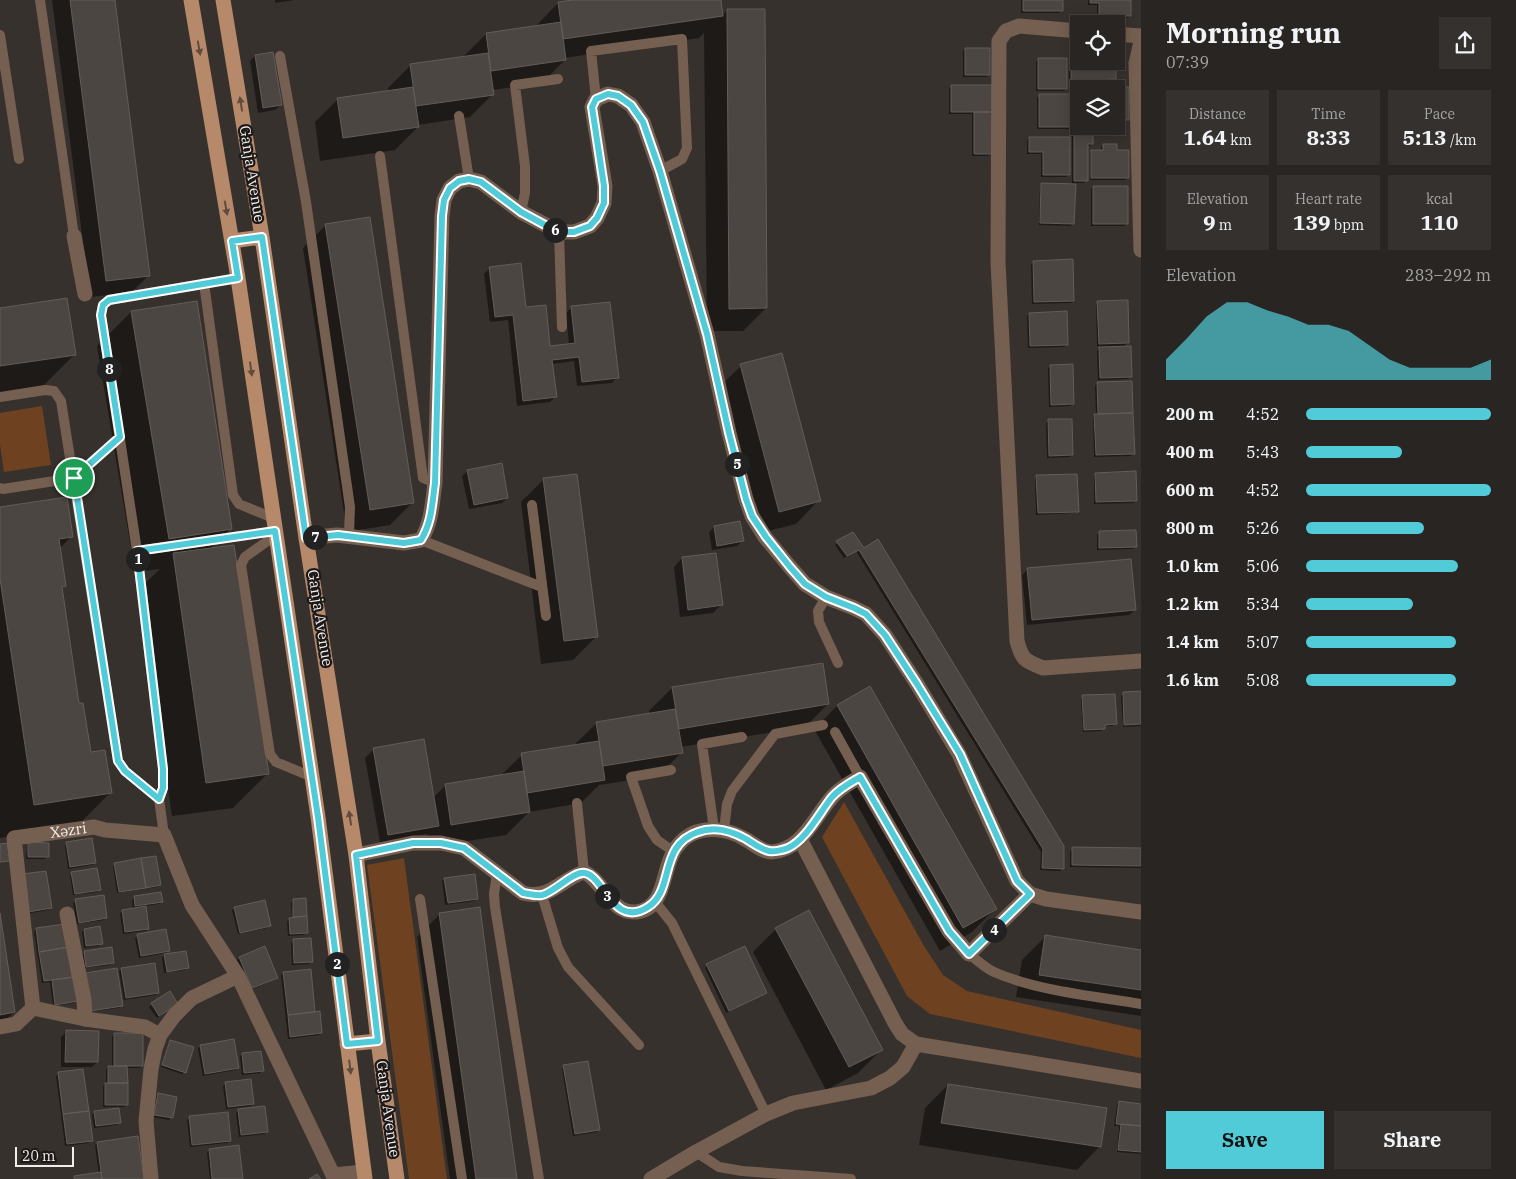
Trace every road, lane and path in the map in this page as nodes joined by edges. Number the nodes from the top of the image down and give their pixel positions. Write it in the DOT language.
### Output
graph roads {
  1 [pos="40,0"];
  2 [pos="191,0"];
  3 [pos="223,0"];
  4 [pos="1070,30"];
  5 [pos="0,35"];
  6 [pos="1125,35"];
  7 [pos="1141,36"];
  8 [pos="1141,42"];
  9 [pos="280,56"];
  10 [pos="558,79"];
  11 [pos="596,99"];
  12 [pos="459,116"];
  13 [pos="380,156"];
  14 [pos="19,159"];
  15 [pos="660,171"];
  16 [pos="469,179"];
  17 [pos="521,212"];
  18 [pos="558,232"];
  19 [pos="74,236"];
  20 [pos="262,237"];
  21 [pos="232,241"];
  22 [pos="1141,250"];
  23 [pos="238,278"];
  24 [pos="204,283"];
  25 [pos="85,294"];
  26 [pos="562,328"];
  27 [pos="0,397"];
  28 [pos="120,437"];
  29 [pos="74,478"];
  30 [pos="435,483"];
  31 [pos="0,488"];
  32 [pos="532,505"];
  33 [pos="275,528"];
  34 [pos="349,535"];
  35 [pos="306,538"];
  36 [pos="421,540"];
  37 [pos="137,551"];
  38 [pos="542,587"];
  39 [pos="826,597"];
  40 [pos="546,616"];
  41 [pos="1141,661"];
  42 [pos="838,662"];
  43 [pos="823,725"];
  44 [pos="835,732"];
  45 [pos="742,737"];
  46 [pos="671,770"];
  47 [pos="312,777"];
  48 [pos="860,777"];
  49 [pos="159,799"];
  50 [pos="577,802"];
  51 [pos="719,830"];
  52 [pos="164,835"];
  53 [pos="800,839"];
  54 [pos="673,851"];
  55 [pos="356,855"];
  56 [pos="584,872"];
  57 [pos="497,873"];
  58 [pos="1030,894"];
  59 [pos="542,895"];
  60 [pos="420,899"];
  61 [pos="655,902"];
  62 [pos="1141,912"];
  63 [pos="67,914"];
  64 [pos="969,954"];
  65 [pos="238,976"];
  66 [pos="1141,1004"];
  67 [pos="33,1008"];
  68 [pos="85,1019"];
  69 [pos="0,1026"];
  70 [pos="160,1035"];
  71 [pos="378,1041"];
  72 [pos="347,1044"];
  73 [pos="916,1044"];
  74 [pos="638,1045"];
  75 [pos="1141,1081"];
  76 [pos="766,1114"];
  77 [pos="696,1152"];
  78 [pos="364,1175"];
  79 [pos="151,1179"];
  80 [pos="397,1179"];
  81 [pos="462,1179"];
  82 [pos="539,1179"];
  83 [pos="651,1179"];
  84 [pos="851,1179"];
  1 -- 19 [label="lane"];
  2 -- 21 [label="main road, Ganja Avenue, one-way"];
  20 -- 3 [label="main road, Ganja Avenue, one-way"];
  4 -- 41 [label="street"];
  5 -- 14 [label="lane"];
  6 -- 7 [label="street"];
  8 -- 22 [label="street"];
  9 -- 34 [label="lane"];
  10 -- 17 [label="lane"];
  11 -- 15 [label="street"];
  11 -- 15 [label="lane"];
  11 -- 18 [label="street"];
  12 -- 16 [label="lane"];
  13 -- 30 [label="lane"];
  15 -- 39 [label="street"];
  16 -- 17 [label="street"];
  16 -- 30 [label="street"];
  17 -- 18 [label="street"];
  18 -- 26 [label="lane"];
  19 -- 25 [label="street"];
  20 -- 21 [label="main road"];
  20 -- 35 [label="main road, Ganja Avenue"];
  21 -- 23 [label="main road, Ganja Avenue"];
  23 -- 24 [label="lane"];
  23 -- 33 [label="main road, Ganja Avenue, one-way"];
  24 -- 28 [label="lane"];
  24 -- 33 [label="lane"];
  27 -- 29 [label="lane"];
  28 -- 29 [label="lane"];
  28 -- 37 [label="lane"];
  29 -- 31 [label="lane"];
  29 -- 49 [label="lane"];
  30 -- 36 [label="street"];
  32 -- 38 [label="lane"];
  33 -- 37 [label="lane"];
  33 -- 47 [label="main road, Ganja Avenue"];
  33 -- 47 [label="lane"];
  34 -- 35 [label="street"];
  34 -- 36 [label="street"];
  55 -- 35 [label="main road, Ganja Avenue, one-way"];
  36 -- 38 [label="lane"];
  37 -- 49 [label="lane"];
  38 -- 40 [label="lane"];
  39 -- 42 [label="lane"];
  39 -- 58 [label="street"];
  43 -- 51 [label="lane"];
  44 -- 48 [label="lane"];
  45 -- 51 [label="lane"];
  46 -- 54 [label="lane"];
  47 -- 72 [label="main road, Ganja Avenue"];
  48 -- 53 [label="street"];
  48 -- 64 [label="street"];
  49 -- 52 [label="lane"];
  50 -- 56 [label="lane"];
  51 -- 53 [label="street"];
  51 -- 54 [label="street"];
  52 -- 65 [label="street"];
  52 -- 67 [label="street, Xəzri"];
  53 -- 73 [label="street"];
  54 -- 61 [label="street"];
  55 -- 57 [label="street"];
  55 -- 71 [label="main road, Ganja Avenue"];
  56 -- 59 [label="street"];
  56 -- 61 [label="street"];
  57 -- 59 [label="street"];
  57 -- 82 [label="lane"];
  58 -- 62 [label="street"];
  58 -- 64 [label="street"];
  59 -- 74 [label="lane"];
  60 -- 81 [label="lane"];
  61 -- 76 [label="lane"];
  63 -- 68 [label="street"];
  64 -- 66 [label="lane"];
  65 -- 70 [label="street"];
  65 -- 78 [label="street"];
  67 -- 68 [label="street"];
  67 -- 69 [label="street"];
  68 -- 70 [label="street"];
  70 -- 79 [label="street"];
  71 -- 72 [label="main road"];
  71 -- 80 [label="main road, Ganja Avenue"];
  72 -- 78 [label="main road, Ganja Avenue, one-way"];
  73 -- 75 [label="street"];
  73 -- 76 [label="street"];
  76 -- 77 [label="street"];
  77 -- 83 [label="street"];
  77 -- 84 [label="lane"];
}
